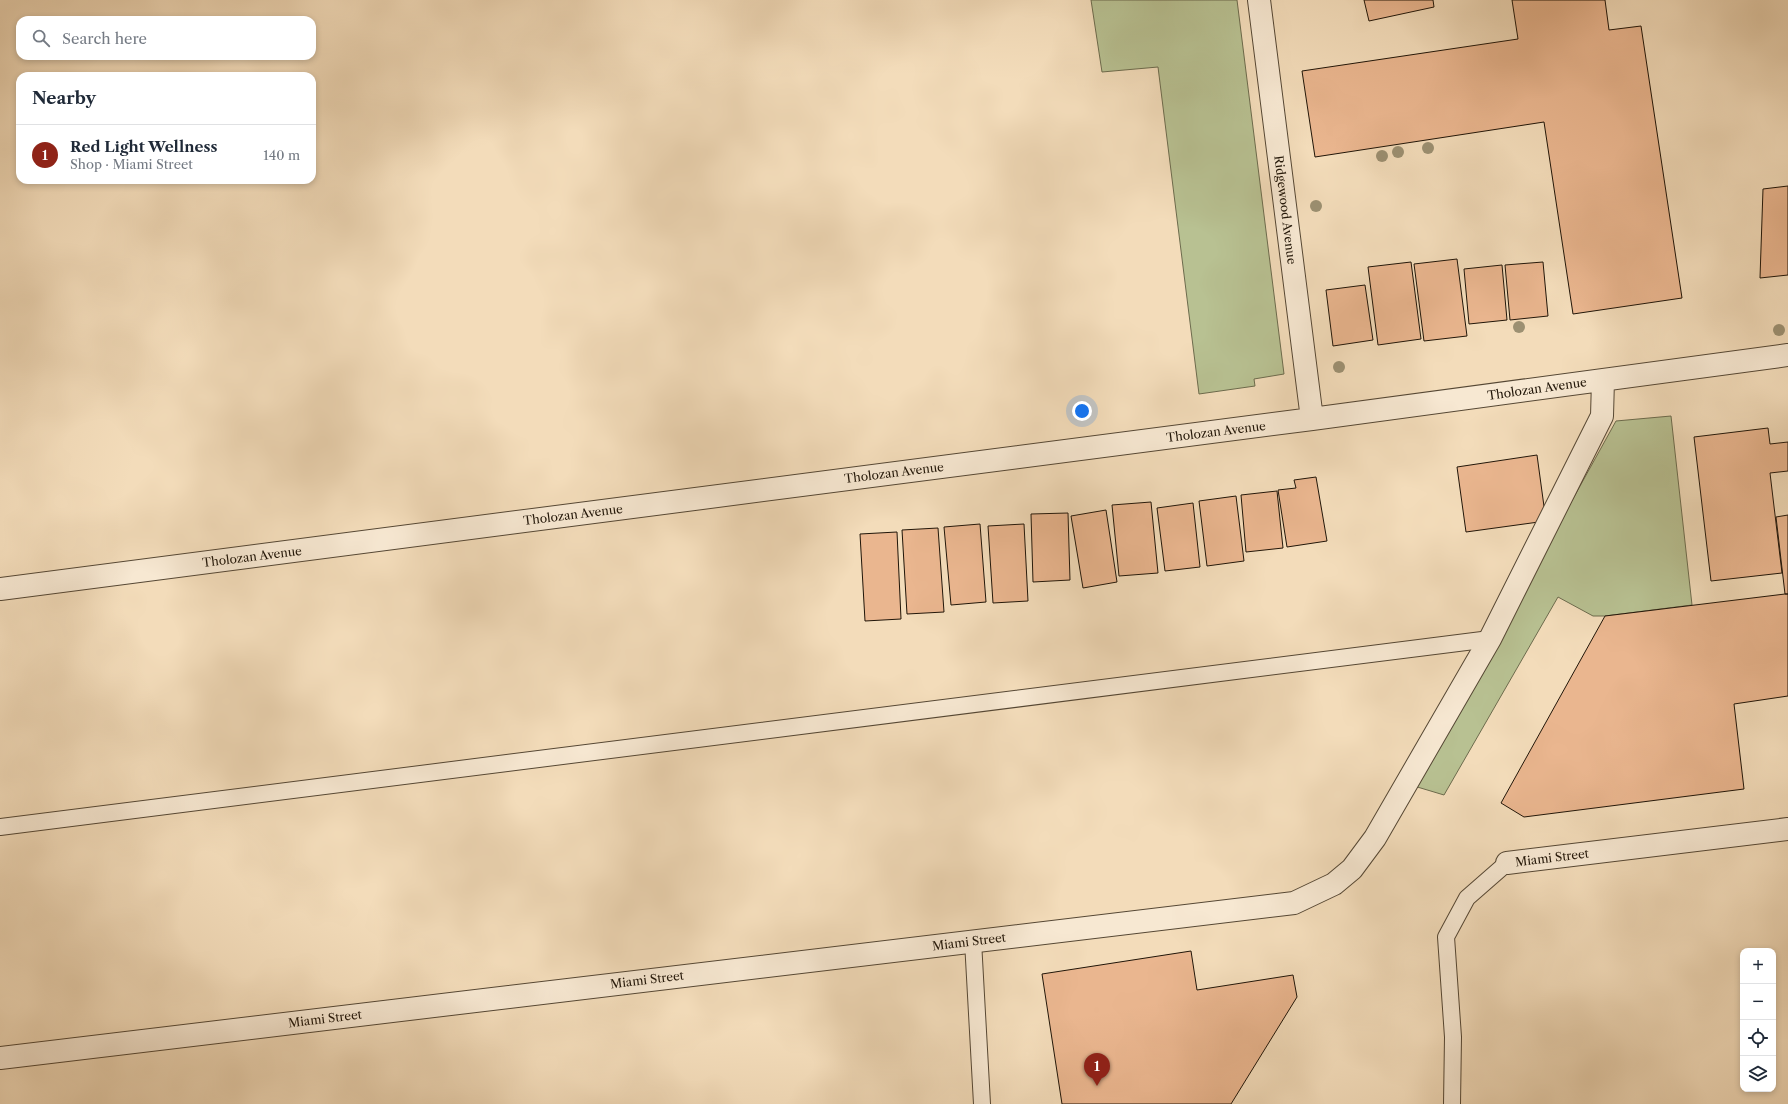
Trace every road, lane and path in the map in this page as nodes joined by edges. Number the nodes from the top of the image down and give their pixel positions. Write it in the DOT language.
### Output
graph roads {
  1 [pos="1259,0"];
  2 [pos="1788,355"];
  3 [pos="1603,380"];
  4 [pos="1312,419"];
  5 [pos="0,589"];
  6 [pos="1490,639"];
  7 [pos="0,827"];
  8 [pos="1788,829"];
  9 [pos="1507,863"];
  10 [pos="973,941"];
  11 [pos="0,1058"];
  12 [pos="982,1104"];
  13 [pos="1452,1104"];
  1 -- 4 [label="street, Ridgewood Avenue"];
  2 -- 3 [label="street, Tholozan Avenue"];
  3 -- 4 [label="street, Tholozan Avenue"];
  3 -- 6 [label="street, Miami Street"];
  4 -- 5 [label="street, Tholozan Avenue"];
  6 -- 7 [label="lane"];
  6 -- 10 [label="street, Miami Street"];
  8 -- 9 [label="street, Miami Street"];
  9 -- 13 [label="lane, Miami Street"];
  10 -- 11 [label="street, Miami Street"];
  10 -- 12 [label="lane"];
}
